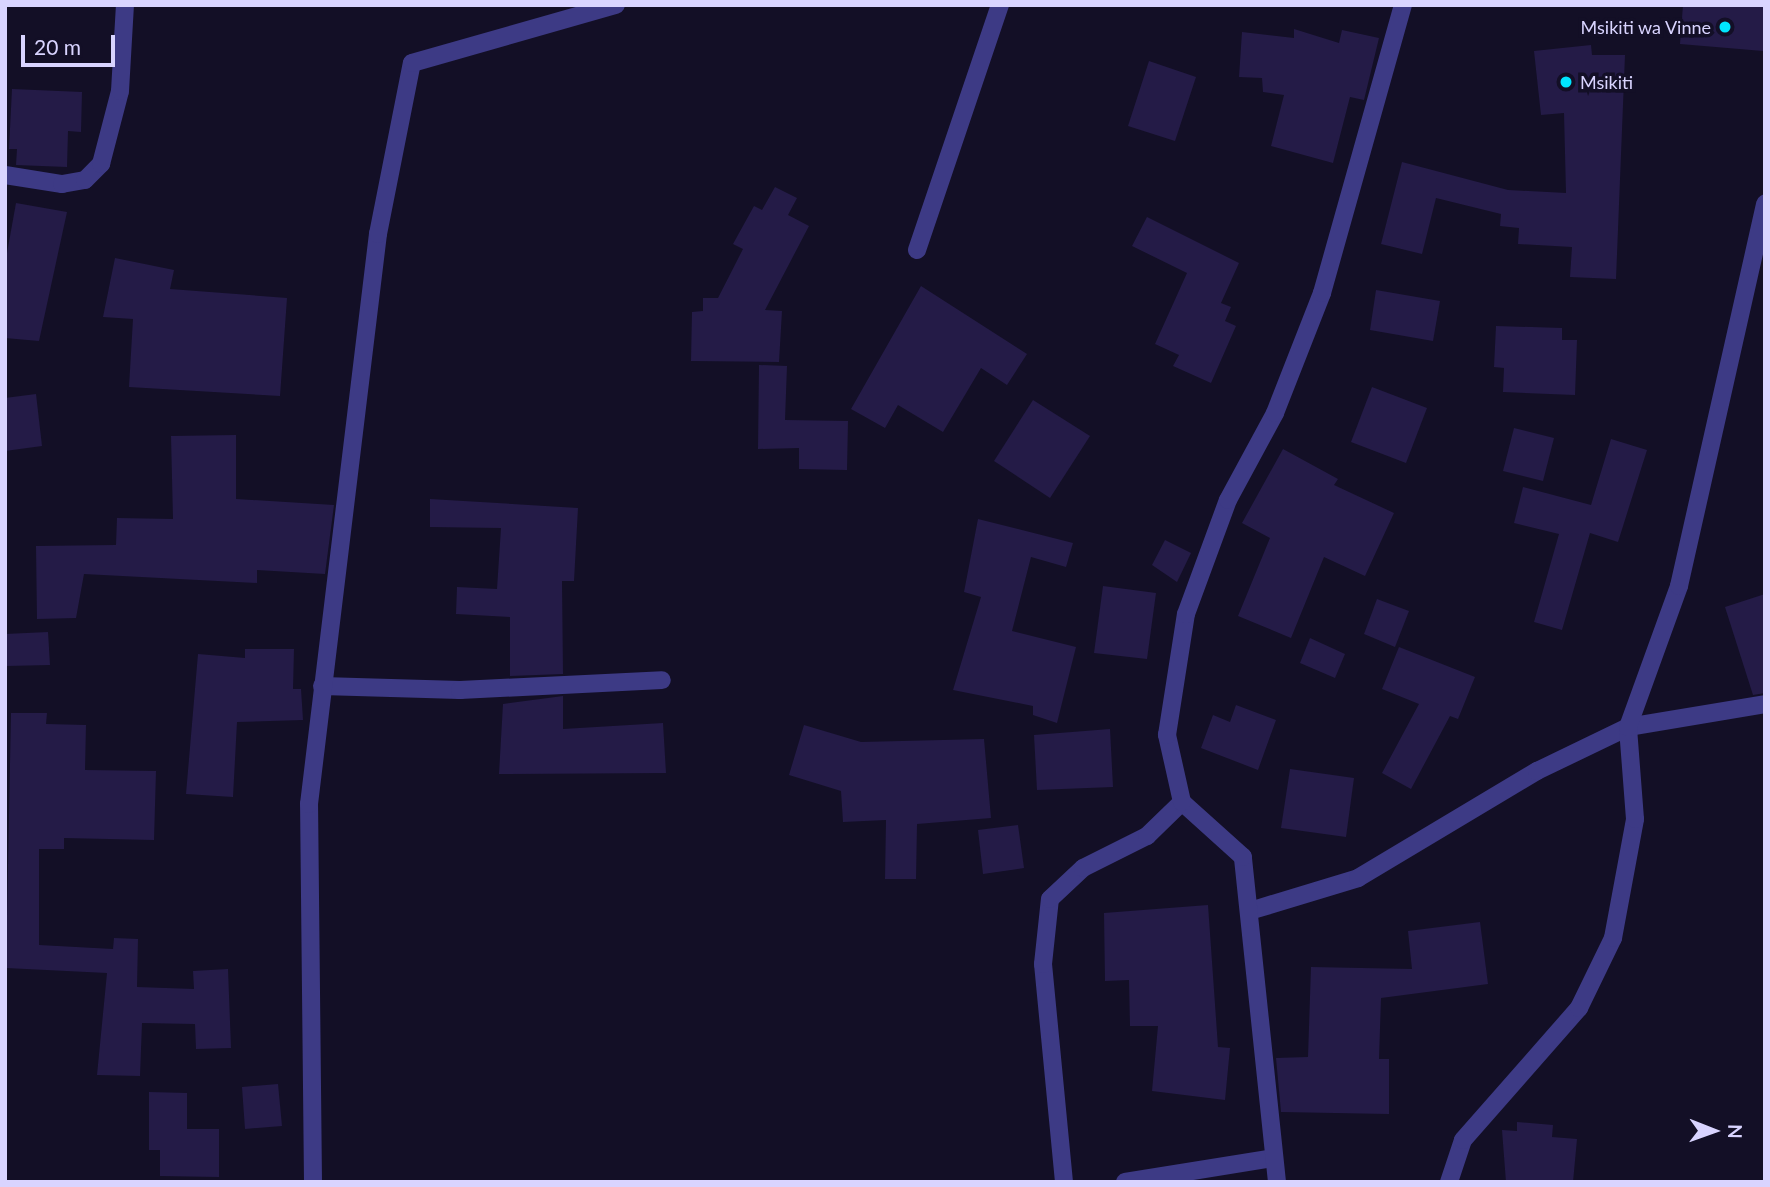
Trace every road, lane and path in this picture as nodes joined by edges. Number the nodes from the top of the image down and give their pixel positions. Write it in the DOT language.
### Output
graph roads {
  1 [pos="125,5"];
  2 [pos="616,5"];
  3 [pos="1000,5"];
  4 [pos="1403,5"];
  5 [pos="5,175"];
  6 [pos="1765,204"];
  7 [pos="917,250"];
  8 [pos="662,680"];
  9 [pos="322,686"];
  10 [pos="1765,704"];
  11 [pos="1628,727"];
  12 [pos="1182,802"];
  13 [pos="1253,910"];
  14 [pos="1273,1158"];
  15 [pos="313,1182"];
  16 [pos="1064,1182"];
  17 [pos="1125,1182"];
  18 [pos="1276,1182"];
  19 [pos="1449,1182"];
  1 -- 5 [label="street"];
  2 -- 9 [label="street"];
  3 -- 7 [label="street"];
  4 -- 12 [label="street"];
  6 -- 11 [label="street"];
  8 -- 9 [label="street"];
  9 -- 15 [label="street"];
  10 -- 11 [label="street"];
  11 -- 13 [label="street"];
  11 -- 19 [label="street"];
  12 -- 13 [label="street"];
  12 -- 16 [label="street"];
  13 -- 14 [label="street"];
  14 -- 17 [label="street"];
  14 -- 18 [label="street"];
}
